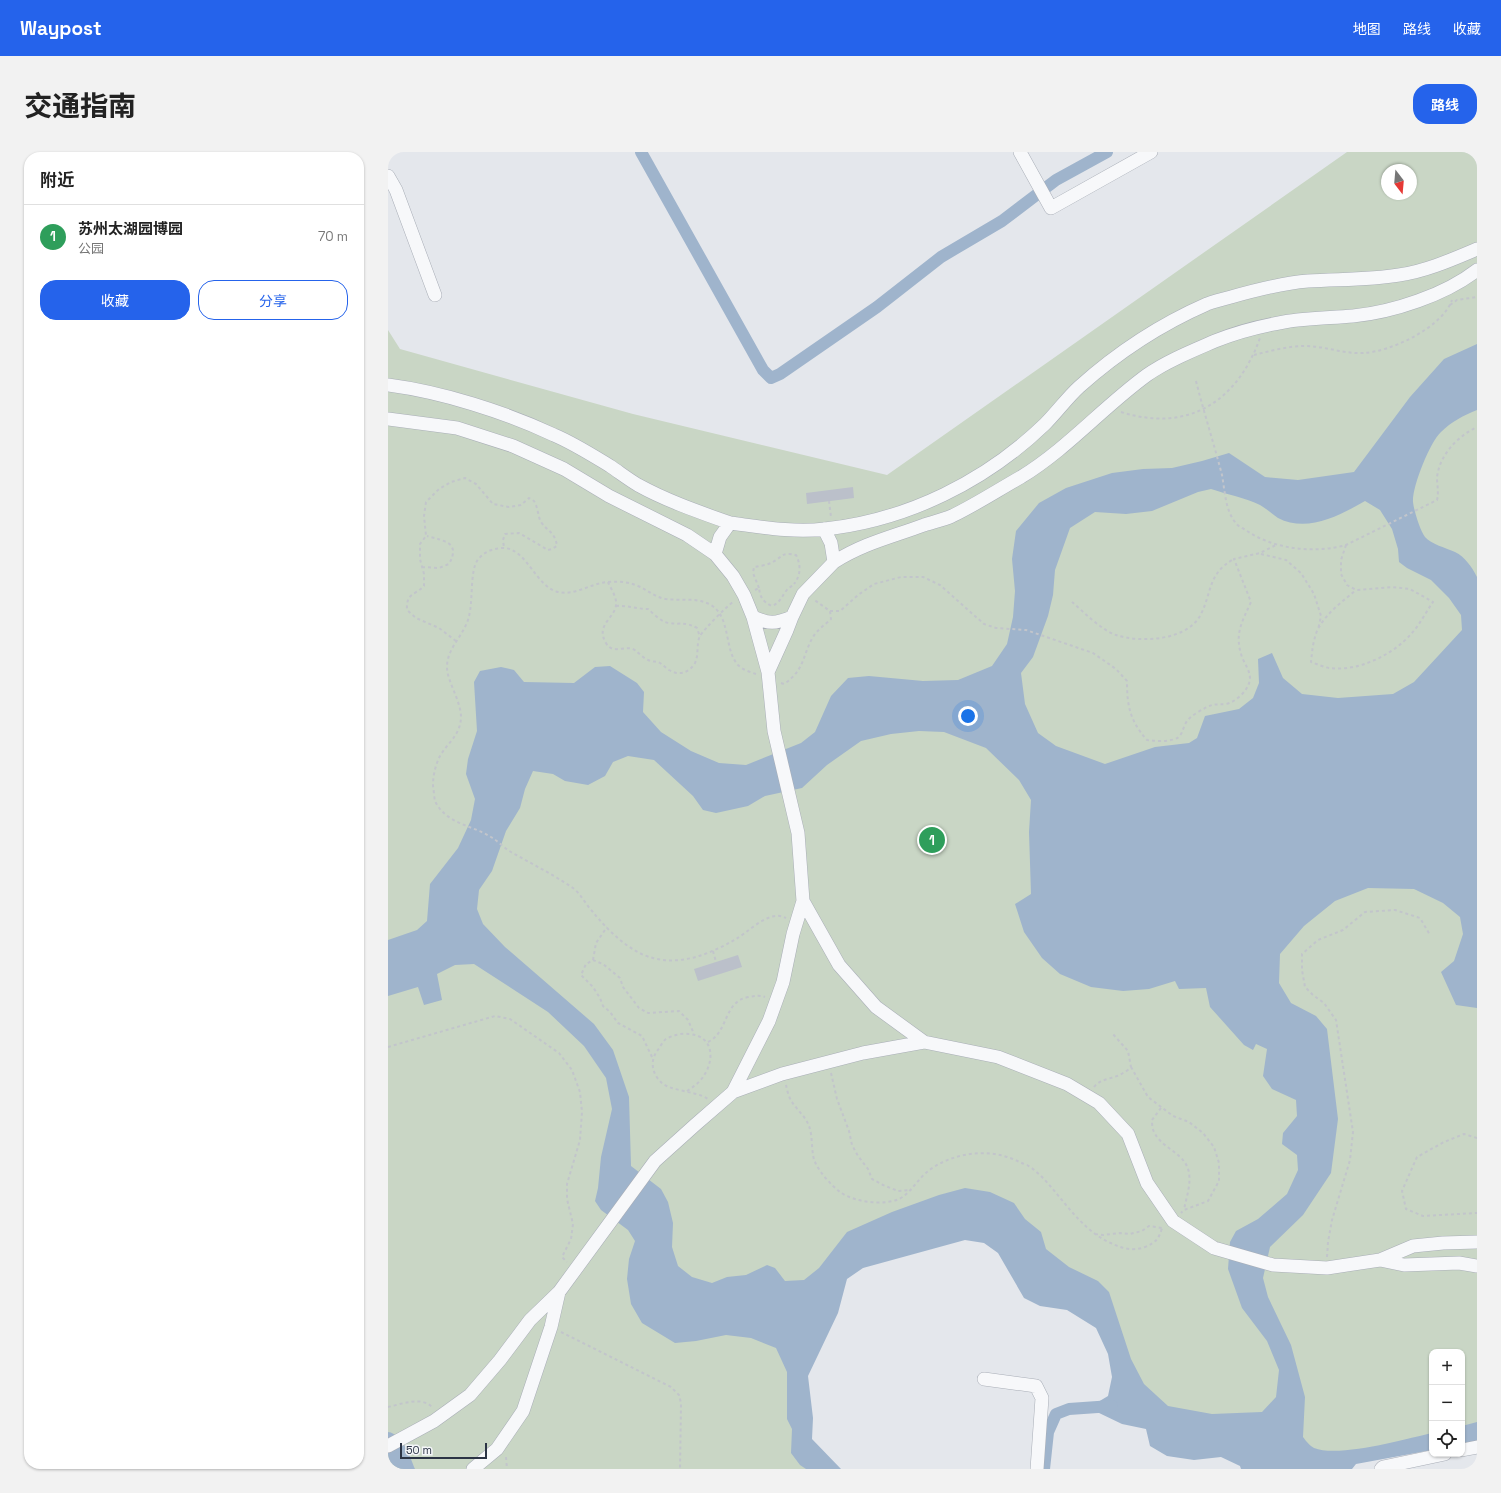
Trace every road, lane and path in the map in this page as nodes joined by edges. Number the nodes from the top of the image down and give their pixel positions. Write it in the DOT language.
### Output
graph roads {
  1 [pos="1020,152"];
  2 [pos="1151,152"];
  3 [pos="388,176"];
  4 [pos="1477,249"];
  5 [pos="1477,270"];
  6 [pos="1458,282"];
  7 [pos="435,295"];
  8 [pos="1477,297"];
  9 [pos="1450,306"];
  10 [pos="1265,326"];
  11 [pos="1254,355"];
  12 [pos="1196,381"];
  13 [pos="388,385"];
  14 [pos="1108,408"];
  15 [pos="1203,409"];
  16 [pos="388,419"];
  17 [pos="1477,427"];
  18 [pos="730,523"];
  19 [pos="824,529"];
  20 [pos="426,536"];
  21 [pos="1276,545"];
  22 [pos="1346,545"];
  23 [pos="504,548"];
  24 [pos="1260,553"];
  25 [pos="715,554"];
  26 [pos="1234,559"];
  27 [pos="834,562"];
  28 [pos="422,567"];
  29 [pos="608,582"];
  30 [pos="794,585"];
  31 [pos="759,588"];
  32 [pos="1356,590"];
  33 [pos="803,594"];
  34 [pos="744,595"];
  35 [pos="1072,602"];
  36 [pos="616,606"];
  37 [pos="830,611"];
  38 [pos="720,615"];
  39 [pos="753,617"];
  40 [pos="792,617"];
  41 [pos="1318,631"];
  42 [pos="700,637"];
  43 [pos="456,641"];
  44 [pos="768,676"];
  45 [pos="803,901"];
  46 [pos="797,920"];
  47 [pos="607,927"];
  48 [pos="1430,935"];
  49 [pos="713,951"];
  50 [pos="593,960"];
  51 [pos="716,962"];
  52 [pos="776,1001"];
  53 [pos="694,1034"];
  54 [pos="1112,1034"];
  55 [pos="708,1042"];
  56 [pos="924,1042"];
  57 [pos="388,1047"];
  58 [pos="652,1057"];
  59 [pos="828,1062"];
  60 [pos="1131,1067"];
  61 [pos="782,1074"];
  62 [pos="687,1091"];
  63 [pos="733,1092"];
  64 [pos="1086,1096"];
  65 [pos="717,1106"];
  66 [pos="1161,1108"];
  67 [pos="1477,1138"];
  68 [pos="911,1190"];
  69 [pos="1184,1210"];
  70 [pos="1477,1213"];
  71 [pos="1173,1221"];
  72 [pos="1162,1228"];
  73 [pos="1094,1234"];
  74 [pos="1477,1242"];
  75 [pos="1380,1260"];
  76 [pos="1477,1266"];
  77 [pos="1327,1268"];
  78 [pos="576,1270"];
  79 [pos="559,1292"];
  80 [pos="551,1327"];
  81 [pos="984,1379"];
  82 [pos="388,1407"];
  83 [pos="441,1416"];
  84 [pos="388,1446"];
  85 [pos="1477,1447"];
  86 [pos="1465,1449"];
  87 [pos="1431,1457"];
  88 [pos="473,1469"];
  89 [pos="680,1469"];
  90 [pos="1036,1469"];
  91 [pos="1381,1469"];
  1 -- 2 [label="street"];
  3 -- 7 [label="street"];
  4 -- 19 [label="street"];
  5 -- 6 [label="street"];
  6 -- 9 [label="path"];
  6 -- 10 [label="street"];
  8 -- 9 [label="path"];
  9 -- 11 [label="path"];
  10 -- 11 [label="path"];
  10 -- 14 [label="street"];
  11 -- 15 [label="path"];
  12 -- 15 [label="path"];
  13 -- 18 [label="street"];
  14 -- 15 [label="path"];
  14 -- 27 [label="street"];
  15 -- 21 [label="path"];
  16 -- 25 [label="street"];
  17 -- 22 [label="path"];
  18 -- 19 [label="street"];
  18 -- 25 [label="street"];
  19 -- 27 [label="street"];
  20 -- 23 [label="path"];
  20 -- 28 [label="path"];
  20 -- 28 [label="path"];
  21 -- 22 [label="path"];
  21 -- 24 [label="path"];
  22 -- 32 [label="path"];
  23 -- 29 [label="path"];
  23 -- 43 [label="path"];
  24 -- 26 [label="path"];
  24 -- 41 [label="path"];
  25 -- 34 [label="street"];
  26 -- 35 [label="path"];
  26 -- 37 [label="path"];
  27 -- 33 [label="street"];
  28 -- 43 [label="path"];
  29 -- 36 [label="path"];
  29 -- 38 [label="path"];
  30 -- 31 [label="path"];
  30 -- 31 [label="path"];
  30 -- 33 [label="path"];
  31 -- 34 [label="path"];
  32 -- 41 [label="path"];
  32 -- 41 [label="path"];
  33 -- 37 [label="path"];
  33 -- 40 [label="street"];
  34 -- 38 [label="path"];
  34 -- 39 [label="street"];
  36 -- 42 [label="path"];
  36 -- 42 [label="path"];
  37 -- 44 [label="path"];
  38 -- 42 [label="path"];
  38 -- 44 [label="path"];
  39 -- 40 [label="street"];
  39 -- 44 [label="street"];
  40 -- 44 [label="street"];
  43 -- 47 [label="path"];
  44 -- 45 [label="street"];
  45 -- 46 [label="street"];
  45 -- 56 [label="street"];
  46 -- 49 [label="path"];
  46 -- 52 [label="street"];
  47 -- 49 [label="path"];
  47 -- 50 [label="path"];
  48 -- 77 [label="path"];
  49 -- 51 [label="path"];
  50 -- 53 [label="path"];
  50 -- 58 [label="path"];
  52 -- 55 [label="path"];
  52 -- 63 [label="street"];
  53 -- 55 [label="path"];
  53 -- 58 [label="path"];
  54 -- 60 [label="path"];
  55 -- 62 [label="path"];
  56 -- 59 [label="street"];
  56 -- 64 [label="street"];
  57 -- 78 [label="path"];
  58 -- 62 [label="path"];
  59 -- 61 [label="street"];
  59 -- 68 [label="path"];
  60 -- 64 [label="path"];
  60 -- 66 [label="path"];
  61 -- 63 [label="street"];
  61 -- 68 [label="path"];
  62 -- 65 [label="path"];
  63 -- 65 [label="street"];
  64 -- 71 [label="street"];
  65 -- 78 [label="street"];
  66 -- 69 [label="path"];
  66 -- 69 [label="path"];
  67 -- 70 [label="path"];
  68 -- 73 [label="path"];
  69 -- 71 [label="path"];
  71 -- 72 [label="path"];
  71 -- 77 [label="street"];
  72 -- 73 [label="path"];
  72 -- 73 [label="path"];
  74 -- 75 [label="street"];
  75 -- 76 [label="street"];
  75 -- 77 [label="street"];
  78 -- 79 [label="street"];
  79 -- 80 [label="street"];
  79 -- 83 [label="street"];
  80 -- 88 [label="street"];
  80 -- 89 [label="path"];
  81 -- 90 [label="street"];
  82 -- 83 [label="path"];
  83 -- 84 [label="street"];
  85 -- 86 [label="street"];
  87 -- 91 [label="street"];
}
